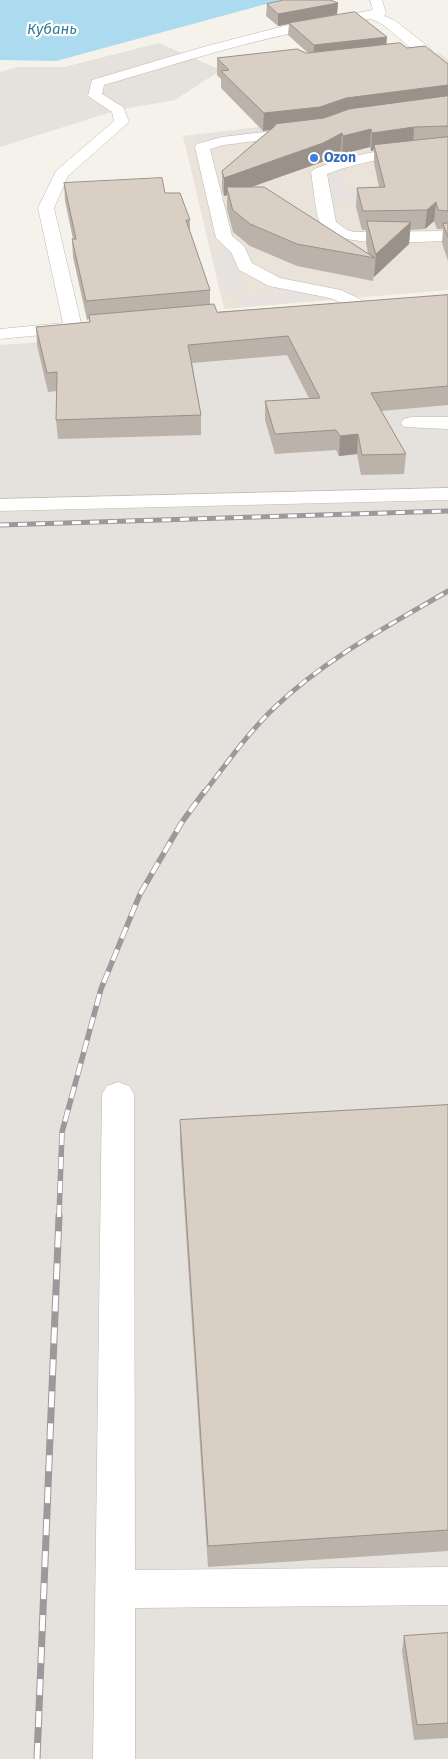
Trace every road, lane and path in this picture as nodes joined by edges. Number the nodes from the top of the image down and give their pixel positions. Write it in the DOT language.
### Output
graph roads {
  1 [pos="376,0"];
  2 [pos="372,15"];
  3 [pos="406,53"];
  4 [pos="314,131"];
  5 [pos="447,153"];
  6 [pos="448,236"];
  7 [pos="374,302"];
  8 [pos="356,304"];
  9 [pos="317,307"];
  10 [pos="92,326"];
  11 [pos="73,328"];
  12 [pos="0,334"];
  13 [pos="411,423"];
  14 [pos="448,423"];
  15 [pos="448,494"];
  16 [pos="0,505"];
  17 [pos="118,1094"];
  18 [pos="448,1586"];
  19 [pos="114,1589"];
  20 [pos="114,1759"];
  1 -- 2 [label="lane"];
  2 -- 3 [label="lane"];
  2 -- 11 [label="lane"];
  4 -- 8 [label="lane"];
  5 -- 6 [label="lane"];
  7 -- 8 [label="lane"];
  8 -- 9 [label="lane"];
  10 -- 11 [label="lane"];
  11 -- 12 [label="lane"];
  13 -- 14 [label="lane"];
  15 -- 16 [label="lane"];
  17 -- 19 [label="lane"];
  18 -- 19 [label="lane"];
  19 -- 20 [label="lane"];
}
